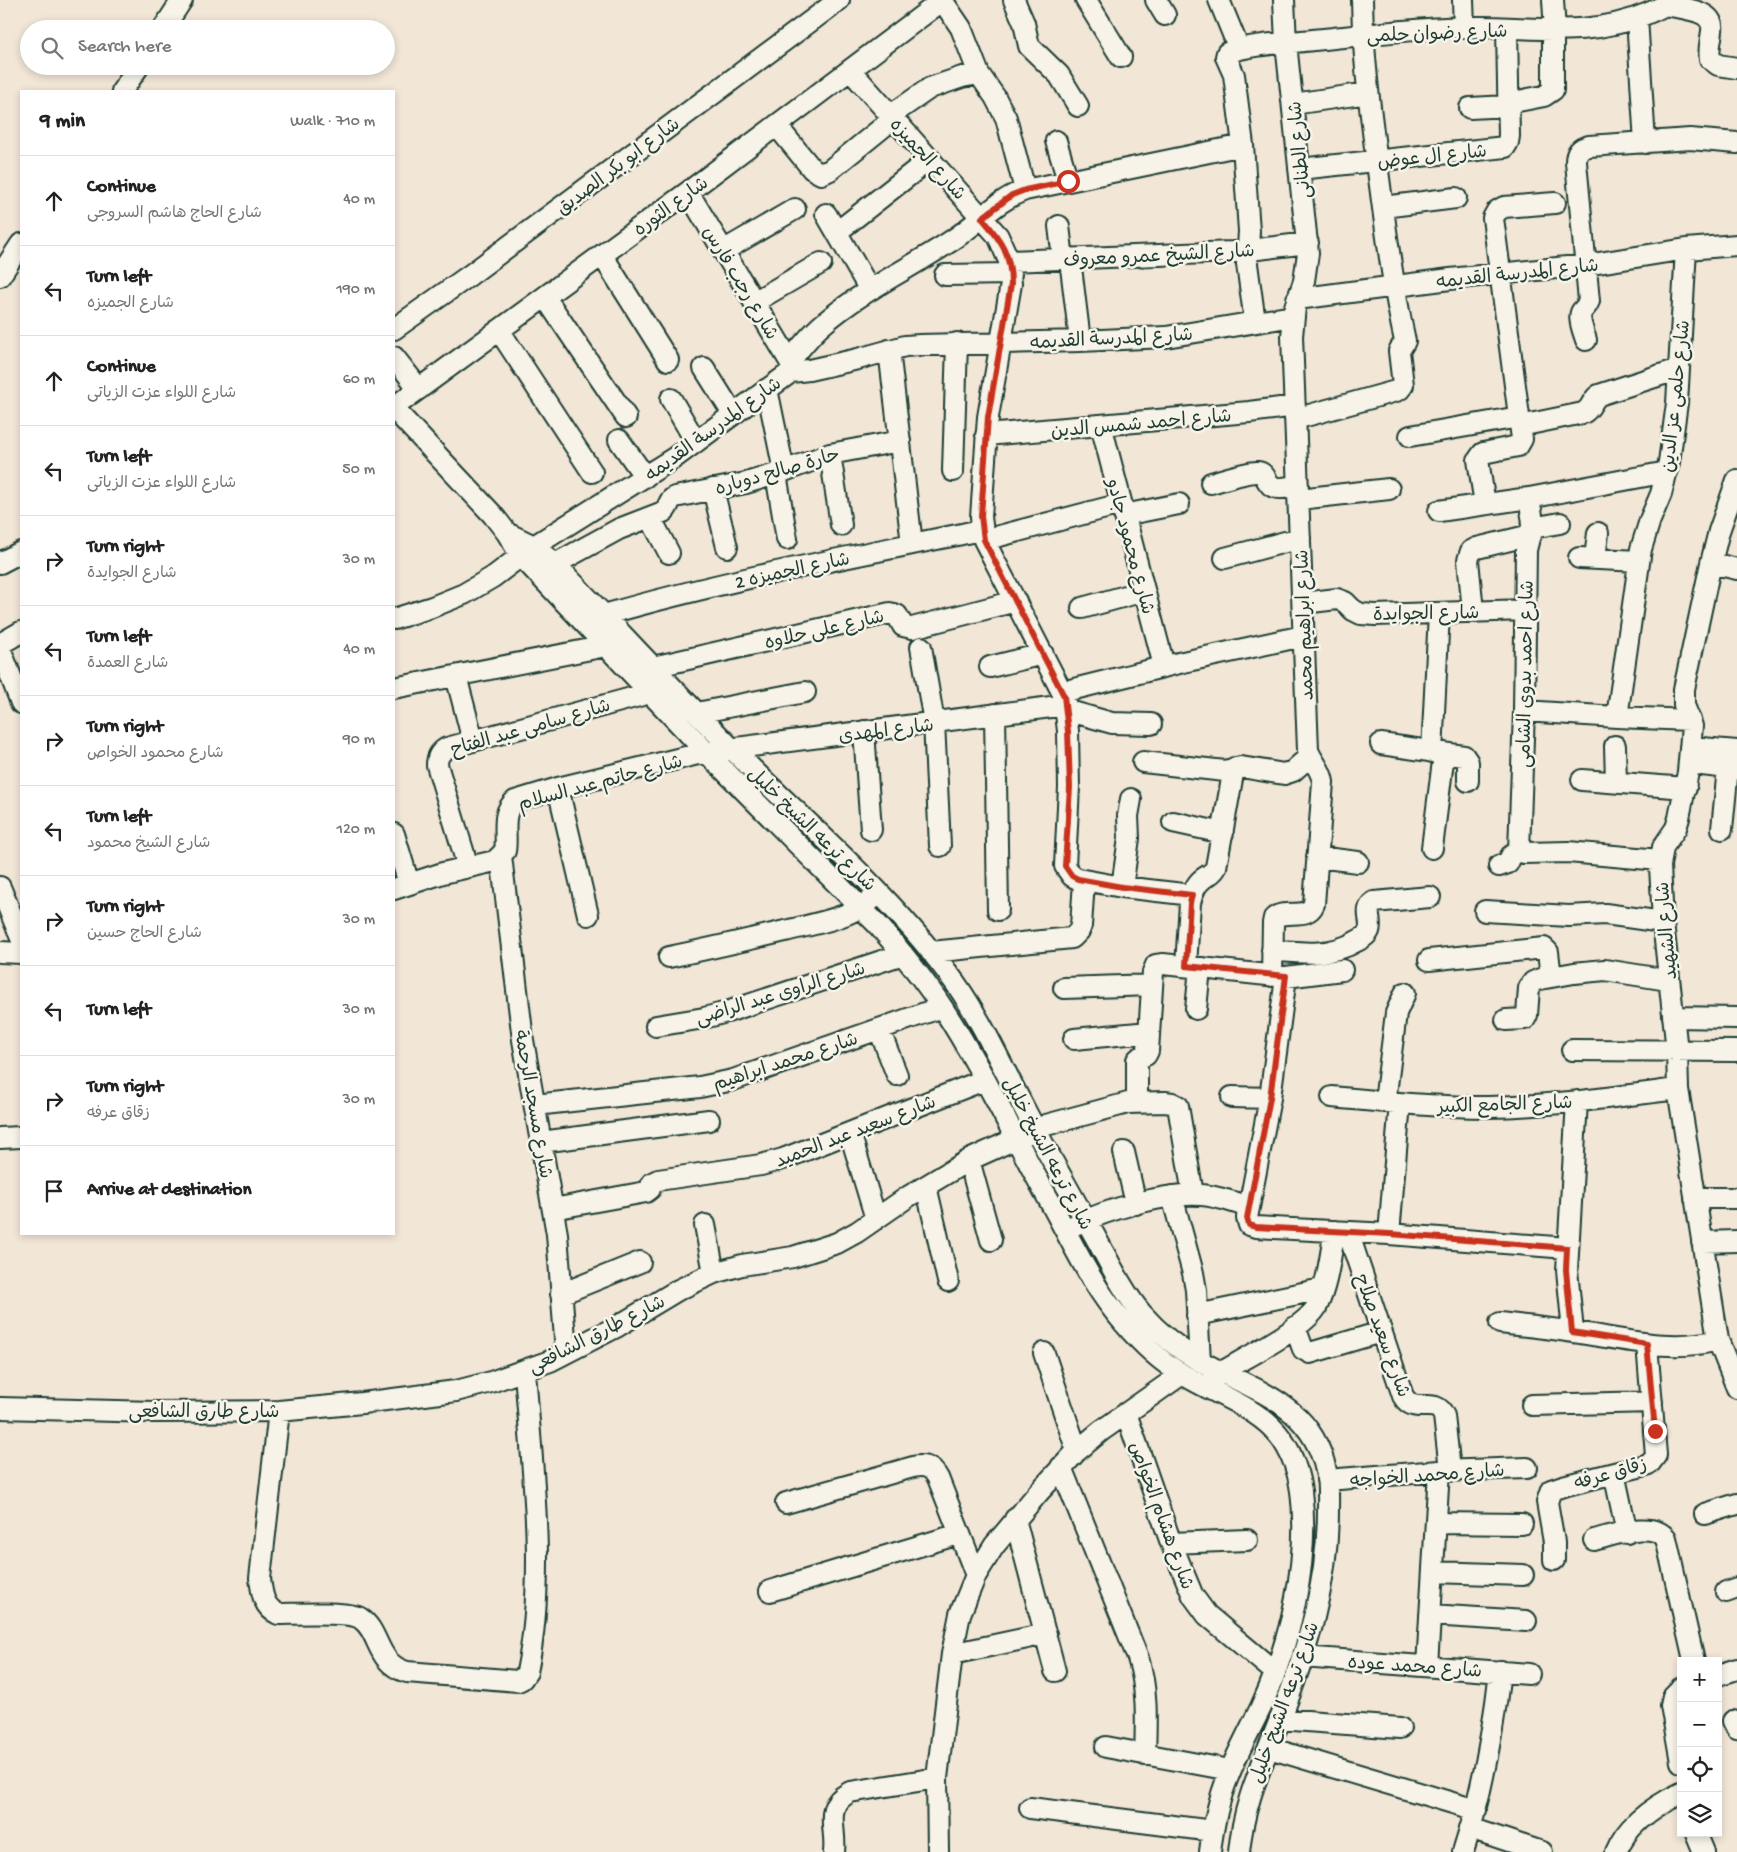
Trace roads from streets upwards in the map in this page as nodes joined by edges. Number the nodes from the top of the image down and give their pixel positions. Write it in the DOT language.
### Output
graph roads {
  1 [pos="182,0"];
  2 [pos="839,0"];
  3 [pos="942,0"];
  4 [pos="1014,0"];
  5 [pos="1086,0"];
  6 [pos="1220,0"];
  7 [pos="1284,0"];
  8 [pos="1362,0"];
  9 [pos="1463,0"];
  10 [pos="1553,0"];
  11 [pos="1670,2"];
  12 [pos="1637,18"];
  13 [pos="169,20"];
  14 [pos="1464,28"];
  15 [pos="1507,28"];
  16 [pos="1554,31"];
  17 [pos="1362,35"];
  18 [pos="1286,43"];
  19 [pos="1233,51"];
  20 [pos="1121,57"];
  21 [pos="1737,68"];
  22 [pos="850,71"];
  23 [pos="979,74"];
  24 [pos="132,75"];
  25 [pos="123,90"];
  26 [pos="1368,93"];
  27 [pos="1293,104"];
  28 [pos="1508,105"];
  29 [pos="1078,106"];
  30 [pos="1470,108"];
  31 [pos="892,117"];
  32 [pos="777,126"];
  33 [pos="1056,141"];
  34 [pos="1645,142"];
  35 [pos="1737,143"];
  36 [pos="1243,145"];
  37 [pos="930,159"];
  38 [pos="1377,161"];
  39 [pos="1299,169"];
  40 [pos="1068,181"];
  41 [pos="1025,190"];
  42 [pos="688,192"];
  43 [pos="1456,198"];
  44 [pos="1555,203"];
  45 [pos="1383,207"];
  46 [pos="795,209"];
  47 [pos="826,214"];
  48 [pos="982,218"];
  49 [pos="1059,226"];
  50 [pos="837,232"];
  51 [pos="1308,243"];
  52 [pos="20,246"];
  53 [pos="1737,246"];
  54 [pos="1686,249"];
  55 [pos="1247,250"];
  56 [pos="723,251"];
  57 [pos="602,255"];
  58 [pos="1066,259"];
  59 [pos="821,262"];
  60 [pos="1586,265"];
  61 [pos="1010,268"];
  62 [pos="1499,273"];
  63 [pos="945,275"];
  64 [pos="0,276"];
  65 [pos="1393,286"];
  66 [pos="870,290"];
  67 [pos="545,296"];
  68 [pos="754,302"];
  69 [pos="1295,308"];
  70 [pos="1255,322"];
  71 [pos="395,328"];
  72 [pos="499,330"];
  73 [pos="1586,340"];
  74 [pos="1080,341"];
  75 [pos="1002,342"];
  76 [pos="957,343"];
  77 [pos="889,350"];
  78 [pos="395,358"];
  79 [pos="668,360"];
  80 [pos="792,366"];
  81 [pos="704,368"];
  82 [pos="1679,369"];
  83 [pos="419,389"];
  84 [pos="767,389"];
  85 [pos="671,399"];
  86 [pos="395,407"];
  87 [pos="395,409"];
  88 [pos="1295,413"];
  89 [pos="733,414"];
  90 [pos="626,418"];
  91 [pos="1520,421"];
  92 [pos="1101,425"];
  93 [pos="986,435"];
  94 [pos="1410,436"];
  95 [pos="619,440"];
  96 [pos="900,441"];
  97 [pos="696,442"];
  98 [pos="830,454"];
  99 [pos="953,471"];
  100 [pos="592,472"];
  101 [pos="780,472"];
  102 [pos="1667,472"];
  103 [pos="645,477"];
  104 [pos="1737,480"];
  105 [pos="1211,483"];
  106 [pos="713,489"];
  107 [pos="1388,489"];
  108 [pos="1299,492"];
  109 [pos="1529,498"];
  110 [pos="1179,504"];
  111 [pos="1485,504"];
  112 [pos="1122,509"];
  113 [pos="1440,511"];
  114 [pos="650,517"];
  115 [pos="1560,524"];
  116 [pos="841,525"];
  117 [pos="1531,531"];
  118 [pos="1598,532"];
  119 [pos="982,535"];
  120 [pos="1300,538"];
  121 [pos="786,539"];
  122 [pos="912,544"];
  123 [pos="727,547"];
  124 [pos="527,551"];
  125 [pos="20,553"];
  126 [pos="669,553"];
  127 [pos="1225,558"];
  128 [pos="1639,561"];
  129 [pos="0,563"];
  130 [pos="555,564"];
  131 [pos="1711,564"];
  132 [pos="1737,569"];
  133 [pos="1144,591"];
  134 [pos="1016,601"];
  135 [pos="1303,603"];
  136 [pos="1082,608"];
  137 [pos="1525,610"];
  138 [pos="1473,611"];
  139 [pos="1439,613"];
  140 [pos="604,615"];
  141 [pos="395,619"];
  142 [pos="20,633"];
  143 [pos="1304,636"];
  144 [pos="0,644"];
  145 [pos="606,646"];
  146 [pos="921,647"];
  147 [pos="0,648"];
  148 [pos="1043,654"];
  149 [pos="653,666"];
  150 [pos="1164,666"];
  151 [pos="990,667"];
  152 [pos="456,676"];
  153 [pos="395,688"];
  154 [pos="805,692"];
  155 [pos="650,693"];
  156 [pos="20,700"];
  157 [pos="1065,702"];
  158 [pos="1524,711"];
  159 [pos="697,713"];
  160 [pos="996,714"];
  161 [pos="1617,718"];
  162 [pos="1690,720"];
  163 [pos="934,722"];
  164 [pos="1151,724"];
  165 [pos="864,731"];
  166 [pos="473,741"];
  167 [pos="1381,744"];
  168 [pos="1615,746"];
  169 [pos="1690,747"];
  170 [pos="732,749"];
  171 [pos="706,752"];
  172 [pos="1438,753"];
  173 [pos="1313,761"];
  174 [pos="1143,762"];
  175 [pos="1734,763"];
  176 [pos="1702,765"];
  177 [pos="1234,768"];
  178 [pos="1582,780"];
  179 [pos="1468,781"];
  180 [pos="1616,782"];
  181 [pos="558,788"];
  182 [pos="1686,788"];
  183 [pos="1131,799"];
  184 [pos="1173,822"];
  185 [pos="1722,829"];
  186 [pos="871,830"];
  187 [pos="1223,833"];
  188 [pos="395,841"];
  189 [pos="940,846"];
  190 [pos="1432,848"];
  191 [pos="1519,851"];
  192 [pos="501,856"];
  193 [pos="1317,857"];
  194 [pos="1660,860"];
  195 [pos="1358,862"];
  196 [pos="1499,866"];
  197 [pos="468,867"];
  198 [pos="1084,880"];
  199 [pos="402,887"];
  200 [pos="1122,887"];
  201 [pos="0,888"];
  202 [pos="880,893"];
  203 [pos="1192,895"];
  204 [pos="1430,897"];
  205 [pos="862,908"];
  206 [pos="998,910"];
  207 [pos="1485,911"];
  208 [pos="588,915"];
  209 [pos="1663,922"];
  210 [pos="20,936"];
  211 [pos="1272,950"];
  212 [pos="0,952"];
  213 [pos="931,952"];
  214 [pos="20,953"];
  215 [pos="903,954"];
  216 [pos="669,956"];
  217 [pos="1430,960"];
  218 [pos="1193,967"];
  219 [pos="1342,970"];
  220 [pos="1279,976"];
  221 [pos="1551,977"];
  222 [pos="1668,980"];
  223 [pos="1152,984"];
  224 [pos="1064,988"];
  225 [pos="1405,992"];
  226 [pos="942,1007"];
  227 [pos="1196,1009"];
  228 [pos="1674,1017"];
  229 [pos="1737,1018"];
  230 [pos="1506,1020"];
  231 [pos="656,1026"];
  232 [pos="880,1029"];
  233 [pos="1149,1032"];
  234 [pos="1074,1039"];
  235 [pos="1572,1050"];
  236 [pos="1677,1051"];
  237 [pos="1737,1051"];
  238 [pos="897,1075"];
  239 [pos="984,1080"];
  240 [pos="1678,1089"];
  241 [pos="1232,1096"];
  242 [pos="1332,1096"];
  243 [pos="1270,1098"];
  244 [pos="1577,1101"];
  245 [pos="1137,1102"];
  246 [pos="1393,1103"];
  247 [pos="535,1105"];
  248 [pos="709,1120"];
  249 [pos="1036,1130"];
  250 [pos="850,1133"];
  251 [pos="20,1136"];
  252 [pos="0,1138"];
  253 [pos="1016,1140"];
  254 [pos="541,1142"];
  255 [pos="1124,1152"];
  256 [pos="969,1160"];
  257 [pos="926,1186"];
  258 [pos="1193,1194"];
  259 [pos="1172,1196"];
  260 [pos="1695,1198"];
  261 [pos="1737,1198"];
  262 [pos="1136,1204"];
  263 [pos="553,1209"];
  264 [pos="1249,1216"];
  265 [pos="876,1219"];
  266 [pos="1086,1220"];
  267 [pos="706,1225"];
  268 [pos="1065,1229"];
  269 [pos="1342,1232"];
  270 [pos="1390,1234"];
  271 [pos="991,1240"];
  272 [pos="1737,1241"];
  273 [pos="1702,1242"];
  274 [pos="1567,1248"];
  275 [pos="640,1262"];
  276 [pos="714,1273"];
  277 [pos="948,1281"];
  278 [pos="1322,1289"];
  279 [pos="561,1294"];
  280 [pos="1198,1315"];
  281 [pos="1500,1323"];
  282 [pos="1295,1327"];
  283 [pos="1381,1332"];
  284 [pos="1572,1332"];
  285 [pos="1647,1344"];
  286 [pos="1725,1344"];
  287 [pos="566,1352"];
  288 [pos="1044,1353"];
  289 [pos="1200,1361"];
  290 [pos="525,1371"];
  291 [pos="1222,1371"];
  292 [pos="1182,1374"];
  293 [pos="1202,1384"];
  294 [pos="1737,1388"];
  295 [pos="1652,1402"];
  296 [pos="1532,1405"];
  297 [pos="0,1408"];
  298 [pos="279,1411"];
  299 [pos="1126,1413"];
  300 [pos="1077,1451"];
  301 [pos="1061,1467"];
  302 [pos="1527,1468"];
  303 [pos="1445,1471"];
  304 [pos="1614,1473"];
  305 [pos="1327,1480"];
  306 [pos="786,1503"];
  307 [pos="1737,1504"];
  308 [pos="1705,1514"];
  309 [pos="1015,1520"];
  310 [pos="1436,1523"];
  311 [pos="1522,1524"];
  312 [pos="1627,1533"];
  313 [pos="959,1534"];
  314 [pos="1247,1540"];
  315 [pos="1594,1540"];
  316 [pos="1171,1543"];
  317 [pos="1554,1560"];
  318 [pos="1433,1572"];
  319 [pos="1523,1575"];
  320 [pos="976,1576"];
  321 [pos="770,1591"];
  322 [pos="1430,1615"];
  323 [pos="1526,1622"];
  324 [pos="1046,1634"];
  325 [pos="952,1654"];
  326 [pos="1302,1657"];
  327 [pos="1693,1657"];
  328 [pos="1427,1666"];
  329 [pos="1737,1670"];
  330 [pos="1055,1672"];
  331 [pos="1275,1672"];
  332 [pos="1500,1672"];
  333 [pos="1528,1674"];
  334 [pos="1722,1674"];
  335 [pos="1677,1692"];
  336 [pos="1280,1719"];
  337 [pos="1400,1728"];
  338 [pos="1678,1747"];
  339 [pos="1106,1748"];
  340 [pos="1269,1748"];
  341 [pos="1145,1755"];
  342 [pos="1230,1770"];
  343 [pos="937,1778"];
  344 [pos="1677,1795"];
  345 [pos="1030,1808"];
  346 [pos="1473,1819"];
  347 [pos="1213,1831"];
  348 [pos="1698,1837"];
  349 [pos="834,1852"];
  350 [pos="938,1852"];
  351 [pos="1210,1852"];
  352 [pos="1239,1852"];
  353 [pos="1462,1852"];
  354 [pos="1541,1852"];
  355 [pos="1616,1852"];
  356 [pos="1704,1852"];
  1 -- 13 [label="street"];
  2 -- 71 [label="street, شارع ابو بكر الصديق"];
  3 -- 22 [label="street, شارع الثوره"];
  3 -- 23 [label="street"];
  4 -- 29 [label="street"];
  5 -- 20 [label="street"];
  6 -- 19 [label="street"];
  7 -- 18 [label="street, شارع الطنانى"];
  8 -- 17 [label="street"];
  9 -- 14 [label="street"];
  10 -- 16 [label="street"];
  11 -- 12 [label="street, شارع رضوان حلمى"];
  11 -- 21 [label="street"];
  12 -- 16 [label="street, شارع رضوان حلمى"];
  12 -- 34 [label="street"];
  14 -- 15 [label="street, شارع رضوان حلمى"];
  14 -- 17 [label="street, شارع رضوان حلمى"];
  15 -- 16 [label="street, شارع رضوان حلمى"];
  15 -- 28 [label="street, شارع ال عوض"];
  16 -- 28 [label="street"];
  17 -- 18 [label="street, شارع رضوان حلمى"];
  17 -- 26 [label="street"];
  18 -- 19 [label="street, شارع رضوان حلمى"];
  18 -- 27 [label="street, شارع الطنانى"];
  19 -- 36 [label="street"];
  22 -- 31 [label="street, شارع الجميزه"];
  22 -- 32 [label="street, شارع الثوره"];
  23 -- 31 [label="street"];
  23 -- 41 [label="street"];
  24 -- 25 [label="street"];
  26 -- 27 [label="street"];
  26 -- 38 [label="street"];
  27 -- 39 [label="street, شارع الطنانى"];
  28 -- 30 [label="street"];
  28 -- 38 [label="street, شارع ال عوض"];
  31 -- 32 [label="street"];
  31 -- 37 [label="street, شارع الجميزه"];
  32 -- 42 [label="street, شارع الثوره"];
  33 -- 40 [label="street"];
  34 -- 35 [label="street"];
  34 -- 60 [label="street"];
  36 -- 40 [label="street"];
  36 -- 55 [label="street"];
  37 -- 48 [label="street, شارع الجميزه"];
  37 -- 50 [label="street"];
  38 -- 39 [label="street, شارع ال عوض"];
  38 -- 45 [label="street"];
  39 -- 51 [label="street, شارع الطنانى"];
  40 -- 41 [label="street"];
  41 -- 48 [label="street"];
  42 -- 56 [label="street, شارع رجب فارس"];
  42 -- 57 [label="street, شارع الثوره"];
  43 -- 45 [label="street"];
  44 -- 62 [label="street"];
  45 -- 65 [label="street"];
  46 -- 56 [label="street"];
  47 -- 50 [label="street"];
  48 -- 61 [label="street, شارع الجميزه"];
  48 -- 66 [label="street"];
  49 -- 58 [label="street"];
  50 -- 66 [label="street"];
  51 -- 55 [label="street, شارع الشيخ عمرو معروف"];
  51 -- 69 [label="street, شارع الطنانى"];
  52 -- 64 [label="street"];
  53 -- 54 [label="street, شارع المدرسة القديمه"];
  54 -- 60 [label="street, شارع المدرسة القديمه"];
  54 -- 82 [label="street, شارع حلمى عز الدين"];
  55 -- 58 [label="street, شارع الشيخ عمرو معروف"];
  55 -- 70 [label="street"];
  56 -- 68 [label="street, شارع رجب فارس"];
  57 -- 67 [label="street, شارع الثوره"];
  57 -- 79 [label="street"];
  58 -- 61 [label="street, شارع الشيخ عمرو معروف"];
  58 -- 74 [label="street"];
  59 -- 68 [label="street"];
  60 -- 62 [label="street, شارع المدرسة القديمه"];
  60 -- 73 [label="street"];
  61 -- 63 [label="street, شارع الشيخ عمرو معروف"];
  61 -- 75 [label="street, شارع الجميزه"];
  62 -- 65 [label="street, شارع المدرسة القديمه"];
  62 -- 91 [label="street"];
  65 -- 69 [label="street, شارع المدرسة القديمه"];
  65 -- 88 [label="street, شارع احمد شمس الدين"];
  66 -- 80 [label="street"];
  67 -- 72 [label="street, شارع الثوره"];
  67 -- 90 [label="street"];
  68 -- 80 [label="street, شارع رجب فارس"];
  69 -- 70 [label="street, شارع المدرسة القديمه"];
  69 -- 88 [label="street, شارع ابراهيم محمد"];
  70 -- 74 [label="street, شارع المدرسة القديمه"];
  72 -- 83 [label="street, شارع الثوره"];
  72 -- 100 [label="street"];
  74 -- 75 [label="street, شارع المدرسة القديمه"];
  75 -- 76 [label="street, شارع المدرسة القديمه"];
  75 -- 93 [label="street, شارع الجميزه"];
  76 -- 77 [label="street, شارع المدرسة القديمه"];
  76 -- 99 [label="street"];
  77 -- 80 [label="street, شارع المدرسة القديمه"];
  77 -- 96 [label="street"];
  78 -- 83 [label="street"];
  80 -- 84 [label="street, شارع المدرسة القديمه"];
  81 -- 89 [label="street"];
  82 -- 91 [label="street"];
  82 -- 102 [label="street, شارع حلمى عز الدين"];
  83 -- 86 [label="street, شارع الثوره"];
  84 -- 89 [label="street, شارع المدرسة القديمه"];
  84 -- 101 [label="street"];
  85 -- 97 [label="street"];
  87 -- 124 [label="street, شارع ترعه الشيخ خليل"];
  88 -- 92 [label="street, شارع احمد شمس الدين"];
  88 -- 108 [label="street, شارع ابراهيم محمد"];
  89 -- 97 [label="street, شارع المدرسة القديمه"];
  91 -- 94 [label="street"];
  91 -- 111 [label="street"];
  92 -- 93 [label="street, شارع احمد شمس الدين"];
  92 -- 112 [label="street, شارع محمود جادو"];
  93 -- 119 [label="street, شارع الجميزه"];
  95 -- 103 [label="street"];
  96 -- 98 [label="street, حارة صالح دوباره"];
  96 -- 122 [label="street"];
  97 -- 103 [label="street, شارع المدرسة القديمه"];
  98 -- 101 [label="street, حارة صالح دوباره"];
  98 -- 116 [label="street"];
  101 -- 106 [label="street, حارة صالح دوباره"];
  101 -- 121 [label="street"];
  102 -- 109 [label="street"];
  102 -- 128 [label="street, شارع حلمى عز الدين"];
  103 -- 124 [label="street, شارع المدرسة القديمه"];
  104 -- 131 [label="street, شارع الشهيد"];
  105 -- 108 [label="street"];
  106 -- 114 [label="street, حارة صالح دوباره"];
  106 -- 123 [label="street"];
  107 -- 108 [label="street"];
  108 -- 120 [label="street, شارع ابراهيم محمد"];
  109 -- 111 [label="street"];
  109 -- 117 [label="street, شارع احمد بدوى الشامى"];
  110 -- 112 [label="street, شارع الجميزه 2"];
  111 -- 113 [label="street"];
  112 -- 119 [label="street, شارع الجميزه 2"];
  112 -- 133 [label="street, شارع محمود جادو"];
  114 -- 126 [label="street"];
  114 -- 130 [label="street, حارة صالح دوباره"];
  115 -- 117 [label="street"];
  117 -- 137 [label="street, شارع احمد بدوى الشامى"];
  117 -- 138 [label="street"];
  118 -- 128 [label="street"];
  119 -- 122 [label="street, شارع الجميزه 2"];
  119 -- 134 [label="street, شارع الجميزه"];
  120 -- 127 [label="street"];
  120 -- 135 [label="street, شارع ابراهيم محمد"];
  122 -- 140 [label="street, شارع الجميزه 2"];
  124 -- 130 [label="street, شارع ترعه الشيخ خليل"];
  124 -- 141 [label="street, شارع المدرسة القديمه"];
  124 -- 145 [label="street, شارع ترعه الشيخ خليل"];
  125 -- 129 [label="street"];
  128 -- 161 [label="street, شارع حلمى عز الدين"];
  130 -- 140 [label="street, شارع ترعه الشيخ خليل"];
  131 -- 132 [label="street"];
  131 -- 162 [label="street, شارع الشهيد"];
  133 -- 136 [label="street"];
  133 -- 150 [label="street, شارع محمود جادو"];
  134 -- 148 [label="street, شارع الجميزه"];
  134 -- 149 [label="street, شارع على حلاوه"];
  135 -- 139 [label="street, شارع الجوايدة"];
  135 -- 143 [label="street, شارع ابراهيم محمد"];
  137 -- 138 [label="street, شارع الجوايدة"];
  137 -- 158 [label="street, شارع احمد بدوى الشامى"];
  138 -- 139 [label="street, شارع الجوايدة"];
  139 -- 172 [label="street"];
  140 -- 149 [label="street, شارع ترعه الشيخ خليل"];
  142 -- 144 [label="street"];
  143 -- 150 [label="street, شارع المهدى"];
  143 -- 173 [label="street, شارع ابراهيم محمد"];
  145 -- 152 [label="street"];
  145 -- 155 [label="street, شارع ترعه الشيخ خليل"];
  146 -- 163 [label="street"];
  147 -- 156 [label="street"];
  148 -- 151 [label="street"];
  148 -- 157 [label="street, شارع الجميزه"];
  149 -- 159 [label="street, شارع ترعه الشيخ خليل"];
  150 -- 157 [label="street, شارع المهدى"];
  152 -- 153 [label="street"];
  152 -- 166 [label="street"];
  154 -- 159 [label="street"];
  155 -- 166 [label="street, شارع سامى عبد الفتاح"];
  155 -- 171 [label="street, شارع ترعه الشيخ خليل"];
  157 -- 160 [label="street, شارع المهدى"];
  157 -- 164 [label="street"];
  157 -- 198 [label="street"];
  158 -- 161 [label="street"];
  158 -- 191 [label="street, شارع احمد بدوى الشامى"];
  159 -- 170 [label="street, شارع ترعه الشيخ خليل"];
  160 -- 163 [label="street, شارع المهدى"];
  160 -- 206 [label="street"];
  161 -- 162 [label="street"];
  162 -- 169 [label="street, شارع الشهيد"];
  163 -- 165 [label="street, شارع المهدى"];
  163 -- 189 [label="street"];
  165 -- 170 [label="street, شارع المهدى"];
  165 -- 186 [label="street"];
  166 -- 197 [label="street, شارع سامى عبد الفتاح"];
  167 -- 172 [label="street"];
  168 -- 180 [label="street"];
  169 -- 175 [label="street"];
  169 -- 182 [label="street, شارع الشهيد"];
  170 -- 171 [label="street, شارع المهدى"];
  170 -- 202 [label="street, شارع ترعه الشيخ خليل"];
  171 -- 181 [label="street, شارع حاتم عبد السلام"];
  171 -- 205 [label="street, شارع ترعه الشيخ خليل"];
  172 -- 179 [label="street"];
  172 -- 190 [label="street"];
  173 -- 177 [label="street"];
  173 -- 193 [label="street, شارع ابراهيم محمد"];
  174 -- 177 [label="street"];
  175 -- 176 [label="street"];
  175 -- 185 [label="street"];
  177 -- 187 [label="street"];
  178 -- 180 [label="street"];
  180 -- 182 [label="street"];
  181 -- 192 [label="street, شارع حاتم عبد السلام"];
  181 -- 208 [label="street"];
  182 -- 194 [label="street, شارع الشهيد"];
  183 -- 200 [label="street"];
  184 -- 187 [label="street"];
  187 -- 203 [label="street"];
  188 -- 199 [label="street"];
  191 -- 194 [label="street"];
  191 -- 196 [label="street"];
  192 -- 197 [label="street"];
  192 -- 247 [label="street, شارع مسجد الرحمة"];
  193 -- 195 [label="street"];
  193 -- 211 [label="street, شارع ابراهيم محمد"];
  194 -- 209 [label="street, شارع الشهيد"];
  197 -- 199 [label="street"];
  198 -- 200 [label="street"];
  198 -- 213 [label="street"];
  200 -- 203 [label="street"];
  201 -- 210 [label="street"];
  202 -- 205 [label="street"];
  202 -- 213 [label="street, شارع ترعه الشيخ خليل"];
  203 -- 218 [label="street"];
  204 -- 211 [label="street"];
  205 -- 215 [label="street, شارع ترعه الشيخ خليل"];
  205 -- 216 [label="street"];
  207 -- 209 [label="street"];
  209 -- 222 [label="street, شارع الشهيد"];
  211 -- 220 [label="street"];
  212 -- 214 [label="street"];
  213 -- 249 [label="street, شارع ترعه الشيخ خليل"];
  215 -- 226 [label="street, شارع ترعه الشيخ خليل"];
  215 -- 231 [label="street, شارع الراوى عبد الراضى"];
  217 -- 221 [label="street"];
  218 -- 220 [label="street"];
  218 -- 223 [label="street"];
  218 -- 227 [label="street"];
  219 -- 220 [label="street"];
  220 -- 243 [label="street"];
  221 -- 222 [label="street"];
  221 -- 230 [label="street"];
  222 -- 228 [label="street, شارع الشهيد"];
  223 -- 224 [label="street"];
  223 -- 233 [label="street"];
  225 -- 246 [label="street"];
  226 -- 232 [label="street, شارع محمد ابراهيم"];
  226 -- 239 [label="street, شارع ترعه الشيخ خليل"];
  228 -- 229 [label="street"];
  228 -- 236 [label="street, شارع الشهيد"];
  232 -- 238 [label="street"];
  232 -- 247 [label="street, شارع محمد ابراهيم"];
  233 -- 234 [label="street"];
  233 -- 245 [label="street"];
  235 -- 236 [label="street"];
  236 -- 237 [label="street"];
  236 -- 240 [label="street, شارع الشهيد"];
  239 -- 250 [label="street, شارع سعيد عبد الحميد"];
  239 -- 253 [label="street, شارع ترعه الشيخ خليل"];
  240 -- 244 [label="street, شارع الجامع الكبير"];
  240 -- 260 [label="street, شارع الشهيد"];
  241 -- 243 [label="street"];
  242 -- 246 [label="street, شارع الجامع الكبير"];
  243 -- 264 [label="street"];
  244 -- 246 [label="street, شارع الجامع الكبير"];
  244 -- 274 [label="street"];
  245 -- 249 [label="street, شارع طارق الشافعى"];
  245 -- 258 [label="street, شارع طارق الشافعى"];
  246 -- 270 [label="street"];
  247 -- 254 [label="street, شارع مسجد الرحمة"];
  248 -- 254 [label="street"];
  249 -- 253 [label="street, شارع طارق الشافعى"];
  249 -- 266 [label="street, شارع ترعه الشيخ خليل"];
  250 -- 263 [label="street, شارع سعيد عبد الحميد"];
  250 -- 265 [label="street"];
  251 -- 252 [label="street"];
  253 -- 256 [label="street, شارع طارق الشافعى"];
  253 -- 268 [label="street, شارع ترعه الشيخ خليل"];
  254 -- 263 [label="street, شارع مسجد الرحمة"];
  255 -- 262 [label="street"];
  256 -- 257 [label="street, شارع طارق الشافعى"];
  256 -- 271 [label="street"];
  257 -- 265 [label="street, شارع طارق الشافعى"];
  257 -- 277 [label="street"];
  258 -- 259 [label="street"];
  258 -- 264 [label="street"];
  259 -- 262 [label="street"];
  259 -- 280 [label="street"];
  260 -- 261 [label="street"];
  260 -- 273 [label="street, شارع الشهيد"];
  262 -- 266 [label="street"];
  263 -- 279 [label="street, شارع مسجد الرحمة"];
  264 -- 269 [label="street"];
  265 -- 276 [label="street, شارع طارق الشافعى"];
  266 -- 268 [label="street"];
  266 -- 289 [label="street, شارع ترعه الشيخ خليل"];
  267 -- 276 [label="street"];
  268 -- 292 [label="street, شارع ترعه الشيخ خليل"];
  269 -- 270 [label="street"];
  269 -- 278 [label="street"];
  269 -- 283 [label="street, شارع سعيد صلاح"];
  270 -- 274 [label="street"];
  272 -- 273 [label="street"];
  273 -- 286 [label="street, شارع الشهيد"];
  274 -- 284 [label="street"];
  275 -- 279 [label="street"];
  276 -- 287 [label="street, شارع طارق الشافعى"];
  278 -- 280 [label="street"];
  278 -- 282 [label="street"];
  279 -- 287 [label="street, شارع مسجد الرحمة"];
  280 -- 289 [label="street"];
  281 -- 284 [label="street"];
  282 -- 283 [label="street"];
  282 -- 291 [label="street"];
  283 -- 303 [label="street, شارع سعيد صلاح"];
  284 -- 285 [label="street"];
  285 -- 286 [label="street"];
  285 -- 295 [label="street, زقاق عرفه"];
  286 -- 294 [label="street, شارع الشهيد"];
  287 -- 290 [label="street, شارع طارق الشافعى"];
  288 -- 300 [label="street"];
  289 -- 291 [label="street, شارع ترعه الشيخ خليل"];
  290 -- 298 [label="street, شارع طارق الشافعى"];
  290 -- 298 [label="street"];
  291 -- 293 [label="street"];
  291 -- 305 [label="street, شارع ترعه الشيخ خليل"];
  292 -- 293 [label="street, شارع ترعه الشيخ خليل"];
  292 -- 299 [label="street"];
  293 -- 331 [label="street, شارع ترعه الشيخ خليل"];
  295 -- 296 [label="street"];
  295 -- 304 [label="street, زقاق عرفه"];
  297 -- 298 [label="street, شارع طارق الشافعى"];
  299 -- 300 [label="street"];
  299 -- 316 [label="street, شارع هشام الخواص"];
  300 -- 301 [label="street"];
  301 -- 309 [label="street"];
  301 -- 341 [label="street"];
  302 -- 303 [label="street, شارع محمد الخواجه"];
  303 -- 305 [label="street, شارع محمد الخواجه"];
  303 -- 310 [label="street, شارع سعيد صلاح"];
  304 -- 312 [label="street"];
  304 -- 317 [label="street, زقاق عرفه"];
  305 -- 326 [label="street, شارع ترعه الشيخ خليل"];
  306 -- 313 [label="street"];
  307 -- 308 [label="street"];
  309 -- 320 [label="street"];
  309 -- 324 [label="street"];
  310 -- 311 [label="street"];
  310 -- 318 [label="street, شارع سعيد صلاح"];
  312 -- 315 [label="street"];
  312 -- 327 [label="street"];
  313 -- 320 [label="street"];
  313 -- 321 [label="street"];
  314 -- 316 [label="street"];
  316 -- 331 [label="street, شارع هشام الخواص"];
  318 -- 319 [label="street"];
  318 -- 322 [label="street, شارع سعيد صلاح"];
  320 -- 325 [label="street"];
  322 -- 323 [label="street"];
  322 -- 328 [label="street, شارع سعيد صلاح"];
  324 -- 325 [label="street"];
  324 -- 330 [label="street"];
  325 -- 343 [label="street"];
  326 -- 328 [label="street, شارع محمد عوده"];
  326 -- 336 [label="street, شارع ترعه الشيخ خليل"];
  328 -- 332 [label="street, شارع محمد عوده"];
  329 -- 334 [label="street"];
  331 -- 342 [label="street, شارع ترعه الشيخ خليل"];
  332 -- 333 [label="street, شارع محمد عوده"];
  332 -- 346 [label="street"];
  335 -- 338 [label="street"];
  336 -- 337 [label="street"];
  336 -- 340 [label="street, شارع ترعه الشيخ خليل"];
  339 -- 341 [label="street"];
  340 -- 346 [label="street"];
  340 -- 352 [label="street, شارع ترعه الشيخ خليل"];
  341 -- 342 [label="street"];
  342 -- 347 [label="street, شارع ترعه الشيخ خليل"];
  343 -- 349 [label="street"];
  343 -- 350 [label="street"];
  344 -- 355 [label="street"];
  345 -- 347 [label="street"];
  346 -- 353 [label="street"];
  346 -- 354 [label="street"];
  347 -- 351 [label="street, شارع ترعه الشيخ خليل"];
  348 -- 356 [label="street"];
}
